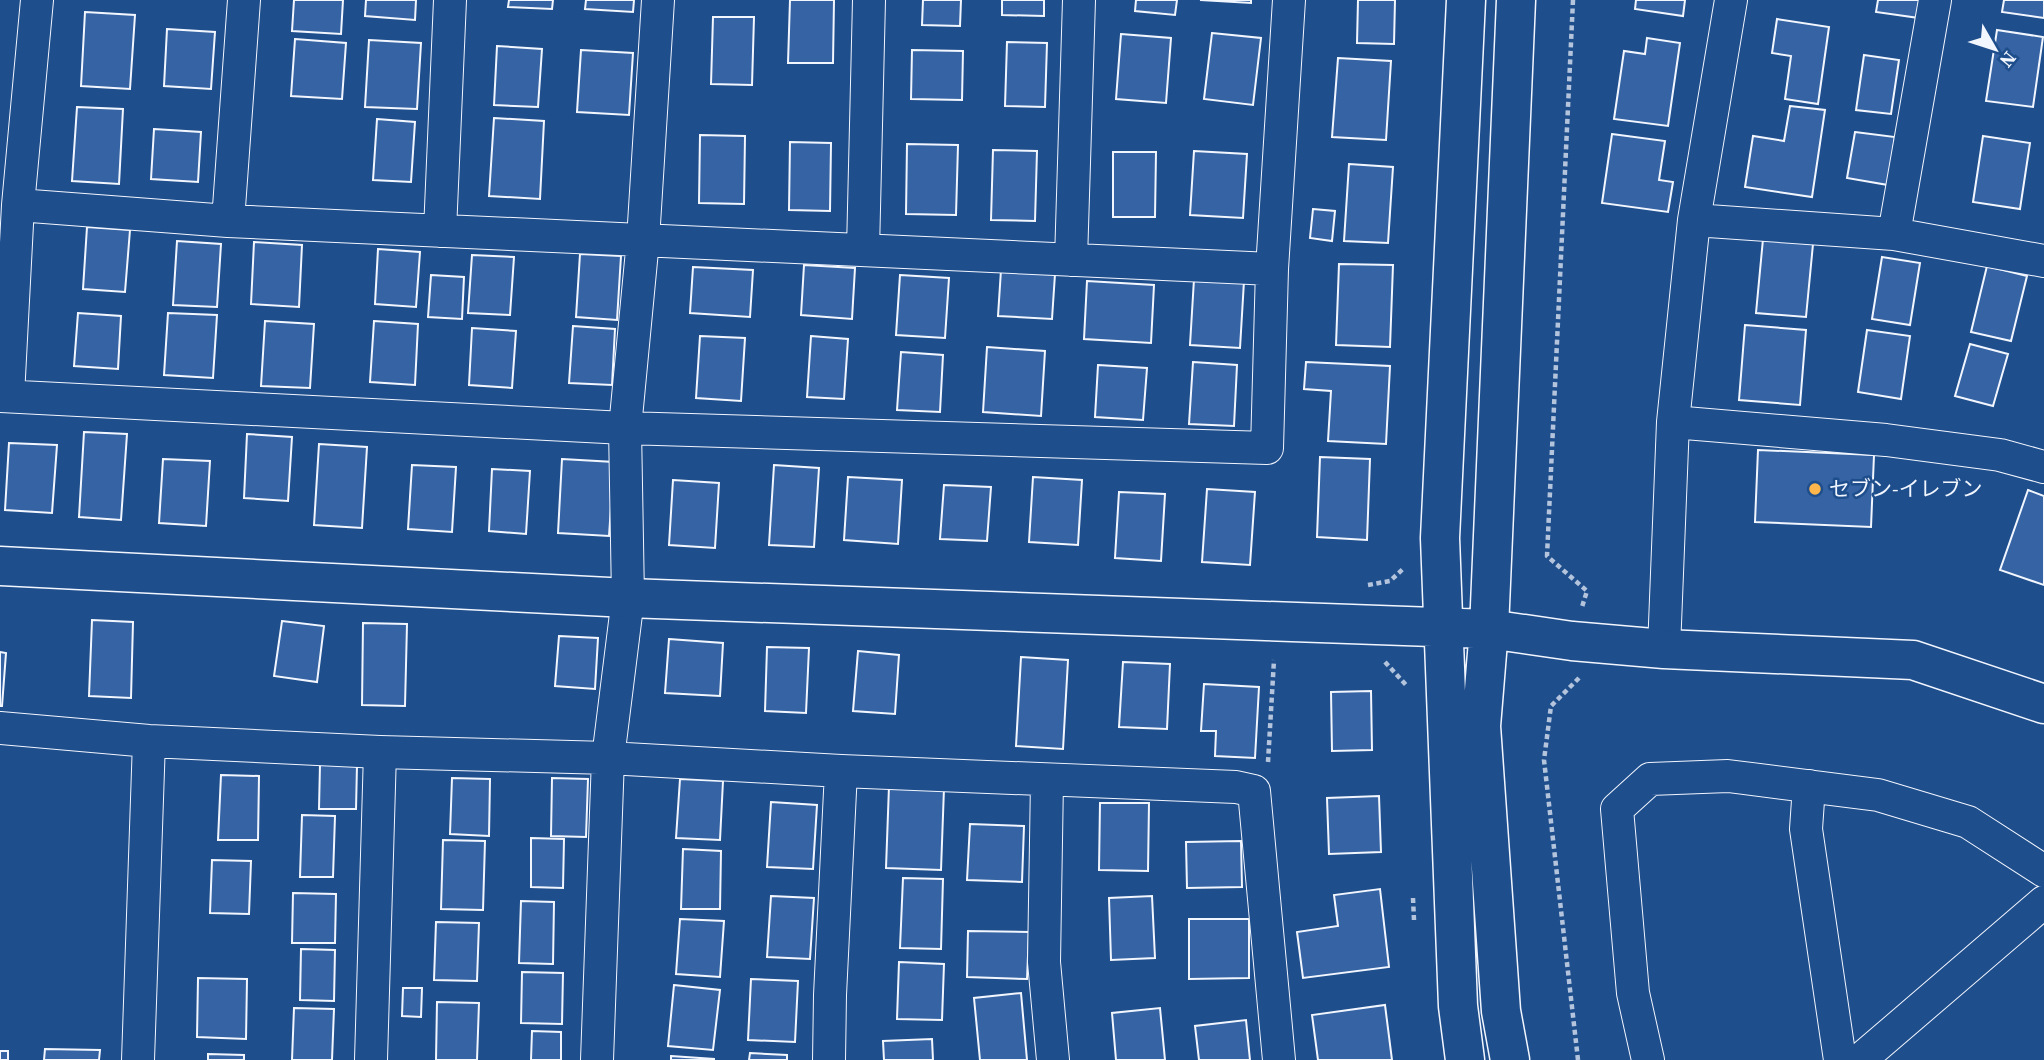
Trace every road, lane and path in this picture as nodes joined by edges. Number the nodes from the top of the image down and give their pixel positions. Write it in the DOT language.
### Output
graph roads {
  1 [pos="37,0"];
  2 [pos="244,0"];
  3 [pos="450,0"];
  4 [pos="658,0"];
  5 [pos="870,0"];
  6 [pos="1079,0"];
  7 [pos="1289,0"];
  8 [pos="1466,0"];
  9 [pos="1516,0"];
  10 [pos="1573,0"];
  11 [pos="1731,0"];
  12 [pos="1935,0"];
  13 [pos="18,205"];
  14 [pos="1694,220"];
  15 [pos="228,221"];
  16 [pos="440,231"];
  17 [pos="1894,234"];
  18 [pos="643,240"];
  19 [pos="863,250"];
  20 [pos="1071,260"];
  21 [pos="2044,261"];
  22 [pos="1272,269"];
  23 [pos="4,396"];
  24 [pos="1673,422"];
  25 [pos="625,428"];
  26 [pos="2044,467"];
  27 [pos="1408,565"];
  28 [pos="0,566"];
  29 [pos="628,598"];
  30 [pos="1350,624"];
  31 [pos="1445,626"];
  32 [pos="1489,629"];
  33 [pos="1572,641"];
  34 [pos="1664,649"];
  35 [pos="1274,660"];
  36 [pos="1409,689"];
  37 [pos="2044,704"];
  38 [pos="0,728"];
  39 [pos="149,741"];
  40 [pos="380,752"];
  41 [pos="608,758"];
  42 [pos="841,771"];
  43 [pos="1047,780"];
  44 [pos="1809,786"];
  45 [pos="1254,791"];
  46 [pos="2044,871"];
  47 [pos="1413,888"];
  48 [pos="2044,902"];
  49 [pos="1415,928"];
  50 [pos="138,1060"];
  51 [pos="371,1060"];
  52 [pos="597,1060"];
  53 [pos="829,1060"];
  54 [pos="1053,1060"];
  55 [pos="1279,1060"];
  56 [pos="1465,1060"];
  57 [pos="1510,1060"];
  58 [pos="1578,1060"];
  59 [pos="1648,1060"];
  60 [pos="1840,1060"];
  61 [pos="1860,1060"];
  1 -- 13 [label="street"];
  2 -- 15 [label="street"];
  3 -- 16 [label="street"];
  4 -- 18 [label="street"];
  5 -- 19 [label="street"];
  6 -- 20 [label="street"];
  7 -- 22 [label="street"];
  8 -- 31 [label="street"];
  9 -- 32 [label="street"];
  10 -- 33 [label="path"];
  11 -- 14 [label="street"];
  12 -- 17 [label="street"];
  13 -- 15 [label="street"];
  13 -- 23 [label="street"];
  14 -- 17 [label="street"];
  14 -- 24 [label="street"];
  15 -- 16 [label="street"];
  16 -- 18 [label="street"];
  17 -- 21 [label="street"];
  18 -- 19 [label="street"];
  18 -- 25 [label="street"];
  19 -- 20 [label="street"];
  20 -- 22 [label="street"];
  22 -- 25 [label="street"];
  23 -- 25 [label="street"];
  24 -- 26 [label="street"];
  24 -- 34 [label="street"];
  25 -- 29 [label="street"];
  27 -- 30 [label="path"];
  28 -- 29 [label="street"];
  29 -- 30 [label="street"];
  29 -- 41 [label="street"];
  30 -- 31 [label="street"];
  30 -- 36 [label="path"];
  31 -- 32 [label="street"];
  31 -- 56 [label="street"];
  32 -- 33 [label="street"];
  32 -- 57 [label="street"];
  33 -- 34 [label="street"];
  33 -- 58 [label="path"];
  34 -- 37 [label="street"];
  35 -- 45 [label="path"];
  38 -- 39 [label="street"];
  39 -- 40 [label="street"];
  39 -- 50 [label="street"];
  40 -- 41 [label="street"];
  40 -- 51 [label="street"];
  41 -- 42 [label="street"];
  41 -- 52 [label="street"];
  42 -- 43 [label="street"];
  42 -- 53 [label="street"];
  43 -- 45 [label="street"];
  43 -- 54 [label="street"];
  44 -- 46 [label="street"];
  44 -- 59 [label="street"];
  44 -- 60 [label="street"];
  45 -- 55 [label="street"];
  47 -- 49 [label="path"];
  48 -- 61 [label="street"];
}
